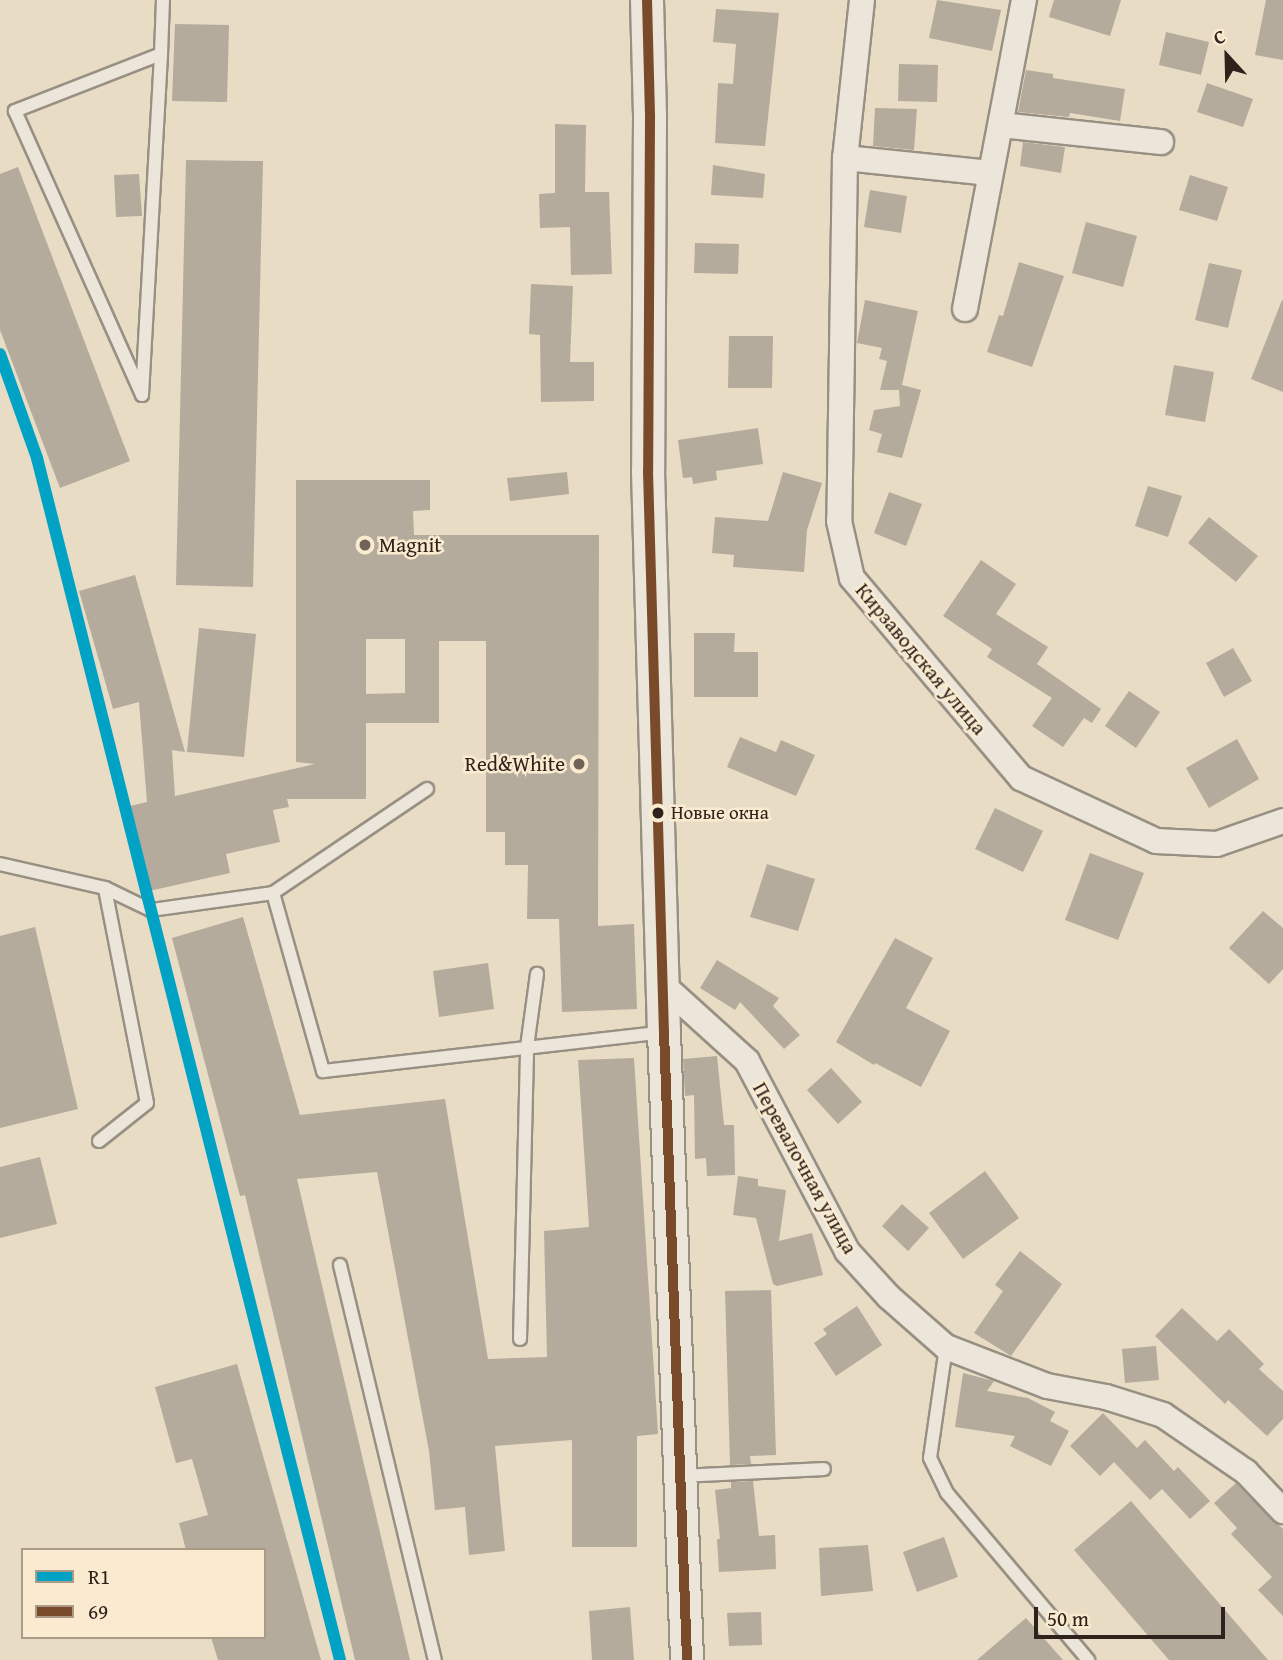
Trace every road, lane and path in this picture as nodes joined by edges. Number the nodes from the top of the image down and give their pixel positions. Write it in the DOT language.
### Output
graph roads {
  1 [pos="163,0"];
  2 [pos="647,0"];
  3 [pos="862,0"];
  4 [pos="1024,0"];
  5 [pos="161,54"];
  6 [pos="1001,125"];
  7 [pos="1161,142"];
  8 [pos="845,158"];
  9 [pos="990,173"];
  10 [pos="965,309"];
  11 [pos="427,789"];
  12 [pos="1283,821"];
  13 [pos="0,864"];
  14 [pos="105,888"];
  15 [pos="273,893"];
  16 [pos="537,974"];
  17 [pos="663,985"];
  18 [pos="664,1032"];
  19 [pos="527,1047"];
  20 [pos="99,1141"];
  21 [pos="340,1265"];
  22 [pos="520,1339"];
  23 [pos="946,1347"];
  24 [pos="824,1469"];
  25 [pos="680,1476"];
  26 [pos="1283,1511"];
  27 [pos="435,1660"];
  28 [pos="687,1660"];
  29 [pos="1088,1660"];
  1 -- 5 [label="lane"];
  2 -- 17 [label="street"];
  3 -- 8 [label="street, Кирзаводская улица"];
  4 -- 6 [label="street"];
  5 -- 5 [label="lane"];
  6 -- 7 [label="street"];
  6 -- 9 [label="street"];
  8 -- 9 [label="street"];
  8 -- 12 [label="street, Кирзаводская улица"];
  9 -- 10 [label="street"];
  11 -- 15 [label="lane"];
  13 -- 14 [label="lane"];
  14 -- 15 [label="lane"];
  14 -- 20 [label="lane"];
  15 -- 19 [label="lane"];
  16 -- 19 [label="lane"];
  17 -- 18 [label="street"];
  17 -- 23 [label="street, Перевалочная улица"];
  18 -- 19 [label="lane"];
  18 -- 25 [label="street"];
  19 -- 22 [label="lane"];
  21 -- 27 [label="lane"];
  23 -- 26 [label="street, Перевалочная улица"];
  23 -- 29 [label="lane"];
  24 -- 25 [label="lane"];
  25 -- 28 [label="street"];
}
